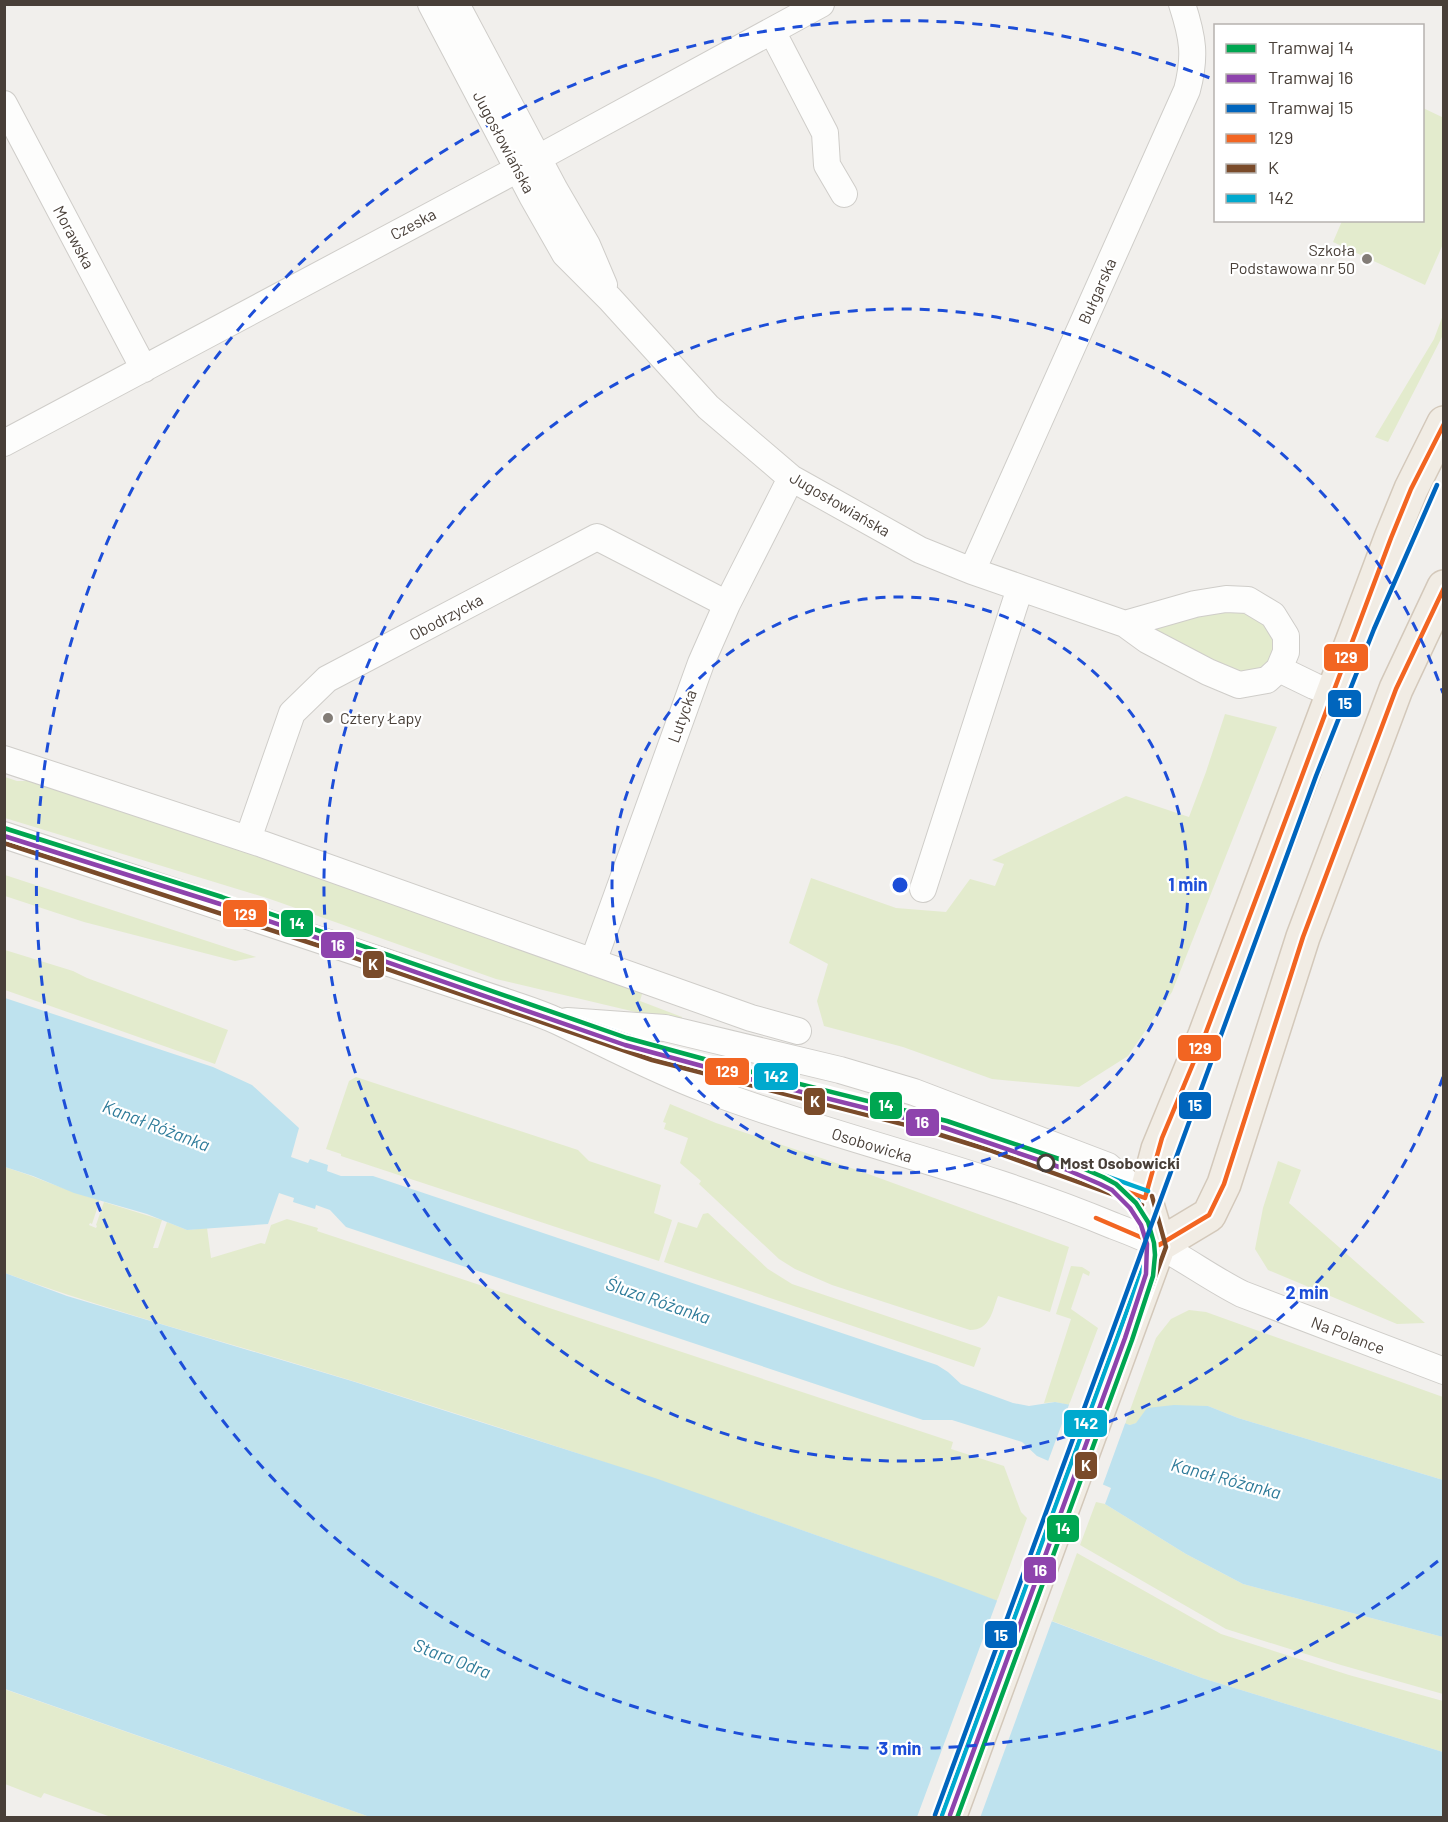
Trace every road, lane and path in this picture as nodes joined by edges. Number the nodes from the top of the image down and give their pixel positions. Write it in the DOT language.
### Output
graph roads {
  1 [pos="431,4"];
  2 [pos="456,4"];
  3 [pos="821,4"];
  4 [pos="1182,4"];
  5 [pos="772,31"];
  6 [pos="462,39"];
  7 [pos="4,104"];
  8 [pos="528,164"];
  9 [pos="844,194"];
  10 [pos="144,369"];
  11 [pos="1443,423"];
  12 [pos="4,443"];
  13 [pos="791,478"];
  14 [pos="972,571"];
  15 [pos="1443,587"];
  16 [pos="1020,588"];
  17 [pos="726,604"];
  18 [pos="1125,624"];
  19 [pos="1279,669"];
  20 [pos="1332,693"];
  21 [pos="4,759"];
  22 [pos="250,832"];
  23 [pos="4,835"];
  24 [pos="923,889"];
  25 [pos="593,962"];
  26 [pos="555,1020"];
  27 [pos="798,1031"];
  28 [pos="1158,1149"];
  29 [pos="1108,1166"];
  30 [pos="1145,1198"];
  31 [pos="1159,1245"];
  32 [pos="1443,1371"];
  33 [pos="949,1818"];
  1 -- 6 [label="street, Jugosłowiańska"];
  2 -- 6 [label="street, Jugosłowiańska"];
  3 -- 5 [label="street, Czeska"];
  4 -- 14 [label="street, Bułgarska"];
  5 -- 8 [label="street, Czeska"];
  5 -- 9 [label="street"];
  6 -- 8 [label="street, Jugosłowiańska"];
  7 -- 10 [label="street, Morawska"];
  8 -- 10 [label="street, Czeska"];
  8 -- 13 [label="street, Jugosłowiańska"];
  10 -- 12 [label="street, Czeska"];
  11 -- 20 [label="main road"];
  13 -- 14 [label="street, Jugosłowiańska"];
  13 -- 17 [label="street, Lutycka"];
  14 -- 16 [label="street, Jugosłowiańska"];
  15 -- 31 [label="main road"];
  16 -- 18 [label="street, Jugosłowiańska"];
  16 -- 24 [label="street"];
  17 -- 22 [label="street, Obodrzycka"];
  17 -- 25 [label="street, Lutycka"];
  18 -- 19 [label="street, Jugosłowiańska"];
  18 -- 19 [label="street"];
  19 -- 20 [label="street"];
  20 -- 28 [label="main road"];
  21 -- 22 [label="street"];
  22 -- 25 [label="street"];
  23 -- 26 [label="street, Osobowicka"];
  25 -- 27 [label="street"];
  26 -- 29 [label="street, Osobowicka"];
  26 -- 31 [label="street, Osobowicka"];
  28 -- 29 [label="street"];
  28 -- 30 [label="main road"];
  29 -- 30 [label="street, Osobowicka"];
  30 -- 31 [label="main road"];
  31 -- 32 [label="street, Na Polance"];
  31 -- 33 [label="main road"];
}
